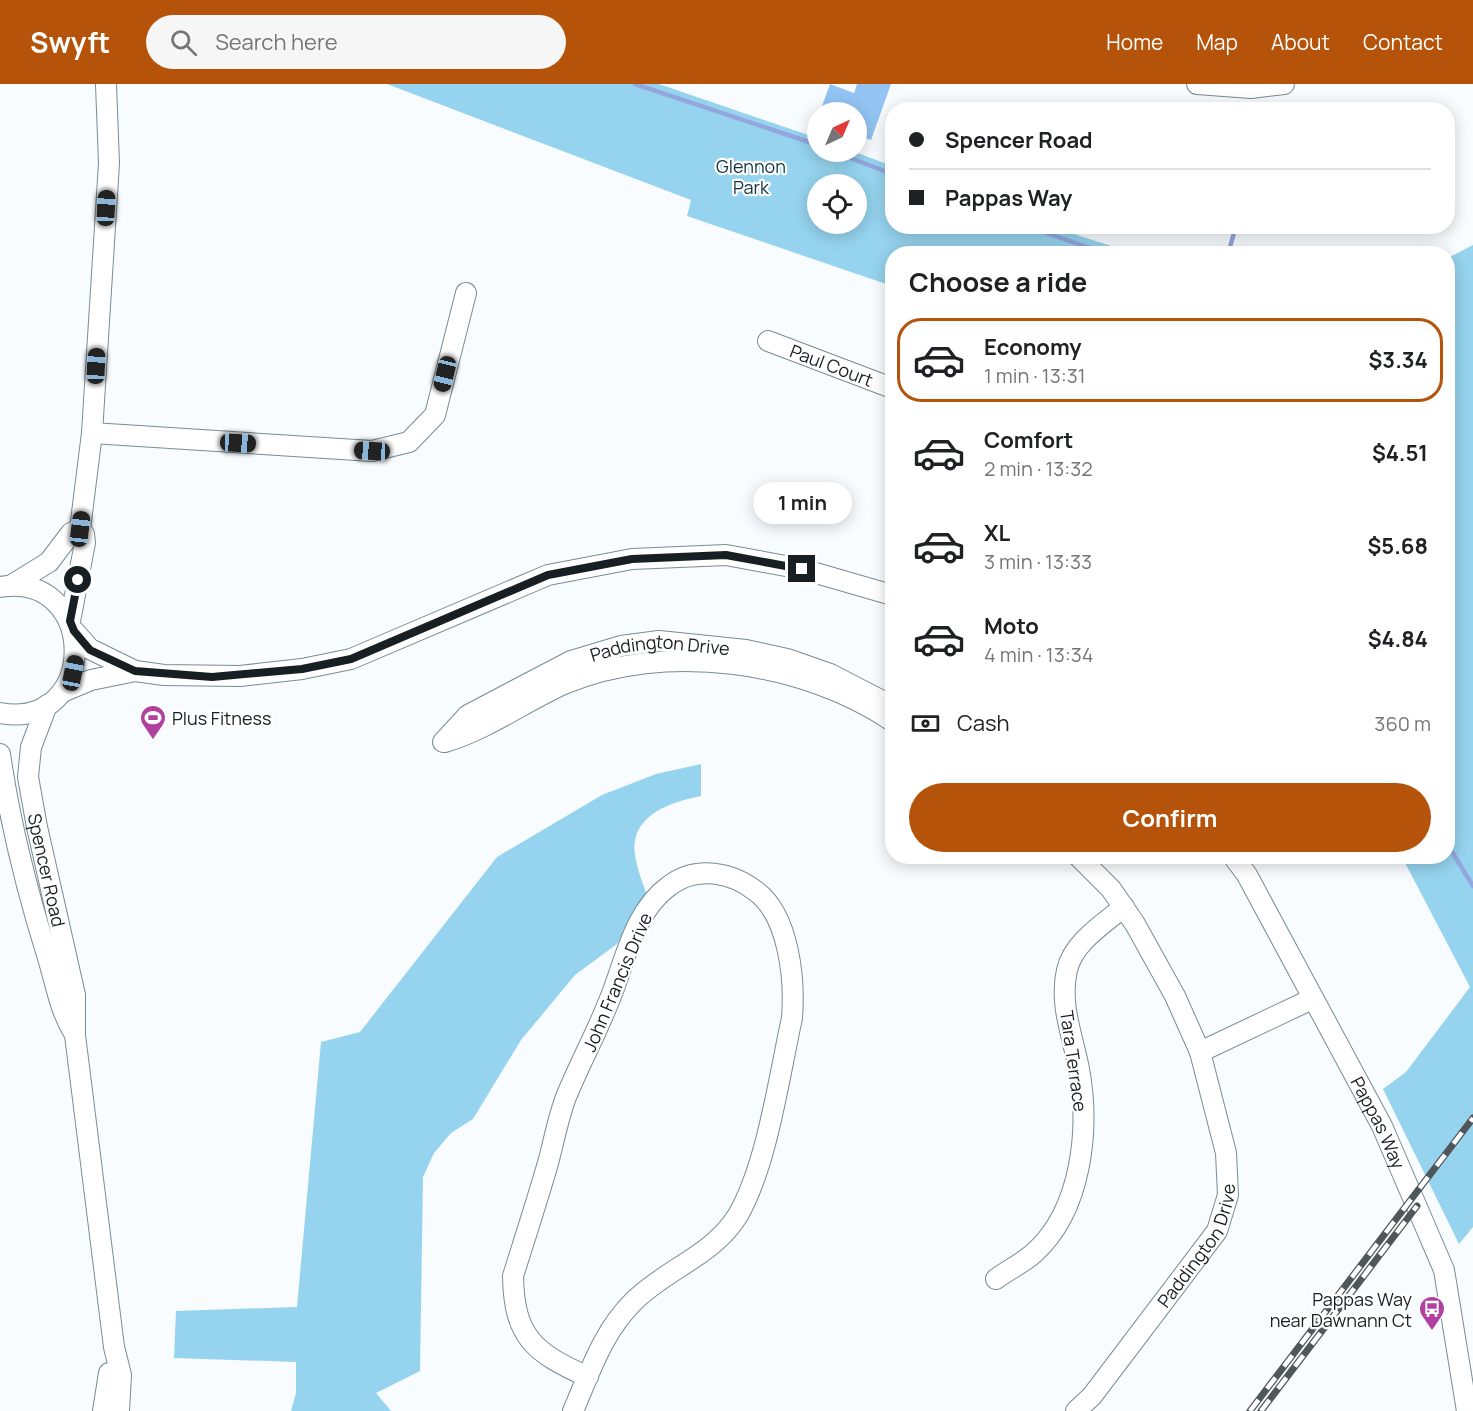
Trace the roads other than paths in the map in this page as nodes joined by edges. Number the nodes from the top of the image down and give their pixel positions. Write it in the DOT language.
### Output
graph roads {
  1 [pos="106,84"];
  2 [pos="1197,84"];
  3 [pos="1284,84"];
  4 [pos="466,293"];
  5 [pos="768,341"];
  6 [pos="885,385"];
  7 [pos="92,433"];
  8 [pos="80,529"];
  9 [pos="5,586"];
  10 [pos="885,593"];
  11 [pos="72,626"];
  12 [pos="135,671"];
  13 [pos="55,698"];
  14 [pos="885,702"];
  15 [pos="0,713"];
  16 [pos="885,717"];
  17 [pos="0,754"];
  18 [pos="1087,864"];
  19 [pos="1239,864"];
  20 [pos="1124,907"];
  21 [pos="57,911"];
  22 [pos="34,916"];
  23 [pos="1312,999"];
  24 [pos="75,1035"];
  25 [pos="1200,1052"];
  26 [pos="996,1279"];
  27 [pos="114,1347"];
  28 [pos="588,1377"];
  29 [pos="103,1411"];
  30 [pos="119,1411"];
  31 [pos="573,1411"];
  32 [pos="1076,1411"];
  33 [pos="1467,1411"];
  1 -- 7 [label="street"];
  2 -- 3 [label="street"];
  4 -- 7 [label="street"];
  5 -- 6 [label="street, Paul Court"];
  7 -- 8 [label="street"];
  8 -- 9 [label="street"];
  8 -- 11 [label="street"];
  9 -- 11 [label="street"];
  10 -- 12 [label="street"];
  11 -- 12 [label="street"];
  11 -- 13 [label="street, Spencer Road"];
  12 -- 13 [label="street"];
  13 -- 15 [label="street"];
  13 -- 21 [label="street, Spencer Road"];
  14 -- 16 [label="street, Paddington Drive"];
  17 -- 22 [label="street, Spencer Road"];
  18 -- 20 [label="street, Paddington Drive"];
  19 -- 23 [label="street, Pappas Way"];
  20 -- 25 [label="street, Paddington Drive"];
  20 -- 26 [label="street, Tara Terrace"];
  21 -- 22 [label="street"];
  21 -- 24 [label="street, Spencer Road"];
  22 -- 24 [label="street, Spencer Road"];
  23 -- 25 [label="street"];
  23 -- 33 [label="street, Pappas Way"];
  24 -- 27 [label="street, Spencer Road"];
  25 -- 32 [label="street, Paddington Drive"];
  27 -- 29 [label="street, Spencer Road"];
  27 -- 30 [label="street, Spencer Road"];
  28 -- 28 [label="street, John Francis Drive"];
  28 -- 31 [label="street, John Francis Drive"];
}
